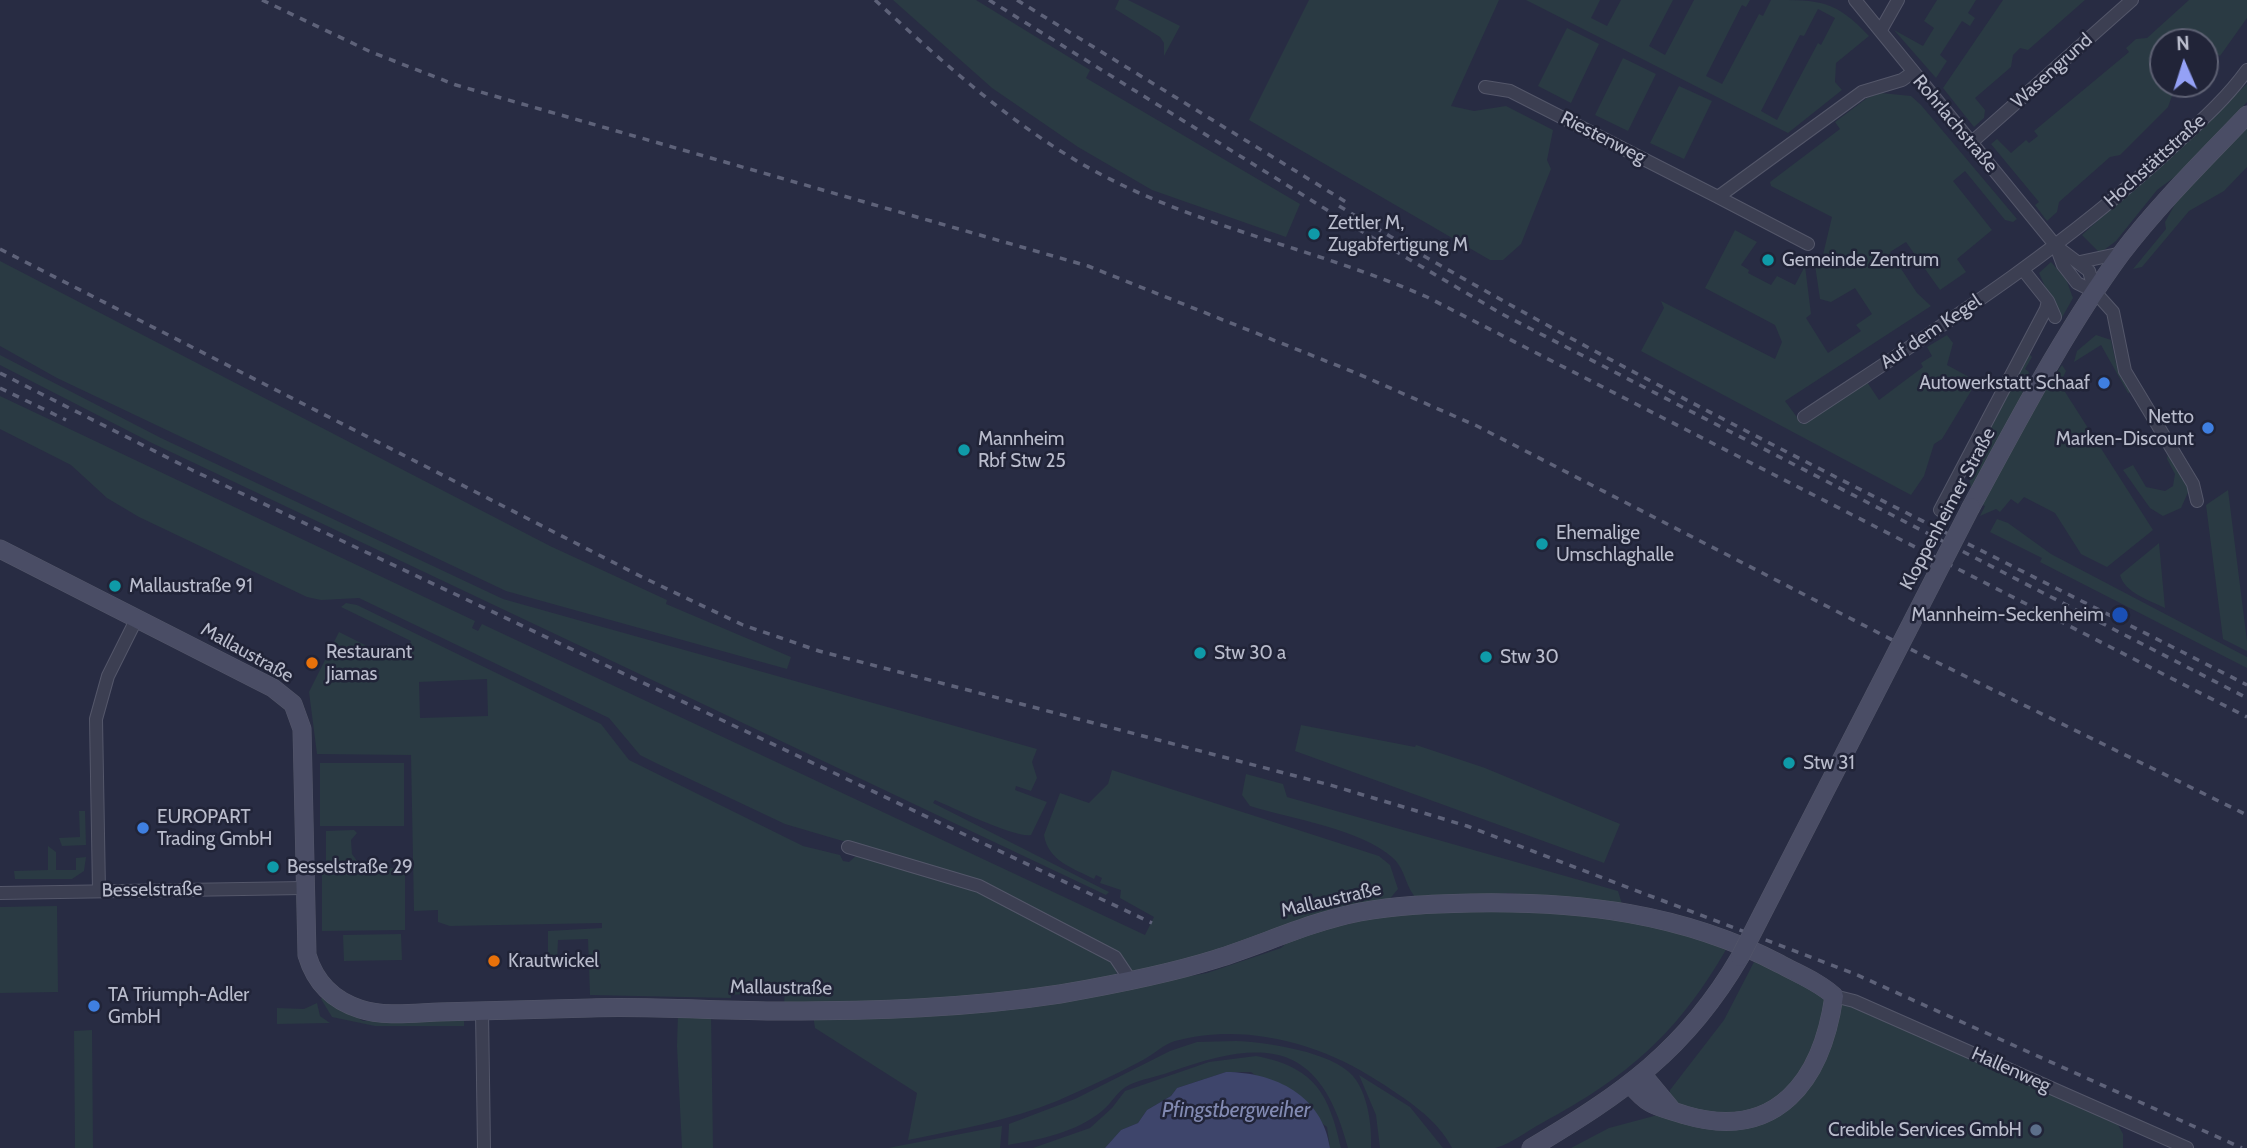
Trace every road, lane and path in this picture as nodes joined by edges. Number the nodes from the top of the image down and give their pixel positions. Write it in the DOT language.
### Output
graph roads {
  1 [pos="1855,0"];
  2 [pos="1898,0"];
  3 [pos="2132,0"];
  4 [pos="1881,30"];
  5 [pos="2247,71"];
  6 [pos="1912,73"];
  7 [pos="1485,87"];
  8 [pos="2247,115"];
  9 [pos="1972,142"];
  10 [pos="1718,197"];
  11 [pos="1808,244"];
  12 [pos="2056,246"];
  13 [pos="2123,253"];
  14 [pos="2080,262"];
  15 [pos="2024,271"];
  16 [pos="2095,292"];
  17 [pos="2048,301"];
  18 [pos="2055,317"];
  19 [pos="1804,416"];
  20 [pos="2197,501"];
  21 [pos="1940,510"];
  22 [pos="0,549"];
  23 [pos="137,618"];
  24 [pos="848,847"];
  25 [pos="303,887"];
  26 [pos="99,891"];
  27 [pos="0,892"];
  28 [pos="1131,981"];
  29 [pos="1834,996"];
  30 [pos="482,1012"];
  31 [pos="1637,1080"];
  32 [pos="484,1148"];
  33 [pos="1531,1148"];
  34 [pos="2187,1148"];
  1 -- 4 [label="street, Rohrlachstraße"];
  2 -- 4 [label="street"];
  3 -- 9 [label="street, Wasengrund"];
  4 -- 6 [label="street, Rohrlachstraße"];
  5 -- 12 [label="street, Hochstättstraße"];
  6 -- 9 [label="street, Rohrlachstraße"];
  6 -- 10 [label="street"];
  7 -- 10 [label="street, Riestenweg"];
  8 -- 13 [label="street, Kloppenheimer Straße"];
  9 -- 12 [label="street, Rohrlachstraße"];
  10 -- 11 [label="street, Riestenweg"];
  12 -- 14 [label="street, Rohrlachstraße"];
  12 -- 15 [label="street, Auf dem Kegel"];
  12 -- 16 [label="street, Rohrlachstraße"];
  13 -- 14 [label="street"];
  13 -- 16 [label="street, Kloppenheimer Straße"];
  14 -- 16 [label="street, Rohrlachstraße"];
  15 -- 17 [label="street"];
  15 -- 19 [label="street, Auf dem Kegel"];
  16 -- 20 [label="street"];
  16 -- 31 [label="street, Kloppenheimer Straße, bridge"];
  17 -- 18 [label="street"];
  17 -- 21 [label="street"];
  22 -- 23 [label="street, Mallaustraße"];
  23 -- 25 [label="street, Mallaustraße"];
  23 -- 26 [label="street"];
  24 -- 28 [label="street"];
  25 -- 26 [label="street, Besselstraße"];
  25 -- 30 [label="street, Mallaustraße"];
  26 -- 27 [label="street, Besselstraße"];
  28 -- 29 [label="street, Mallaustraße"];
  28 -- 30 [label="street, Mallaustraße"];
  29 -- 31 [label="street"];
  29 -- 34 [label="street, Hallenweg"];
  30 -- 32 [label="street"];
  31 -- 33 [label="street, Kloppenheimer Straße"];
}
